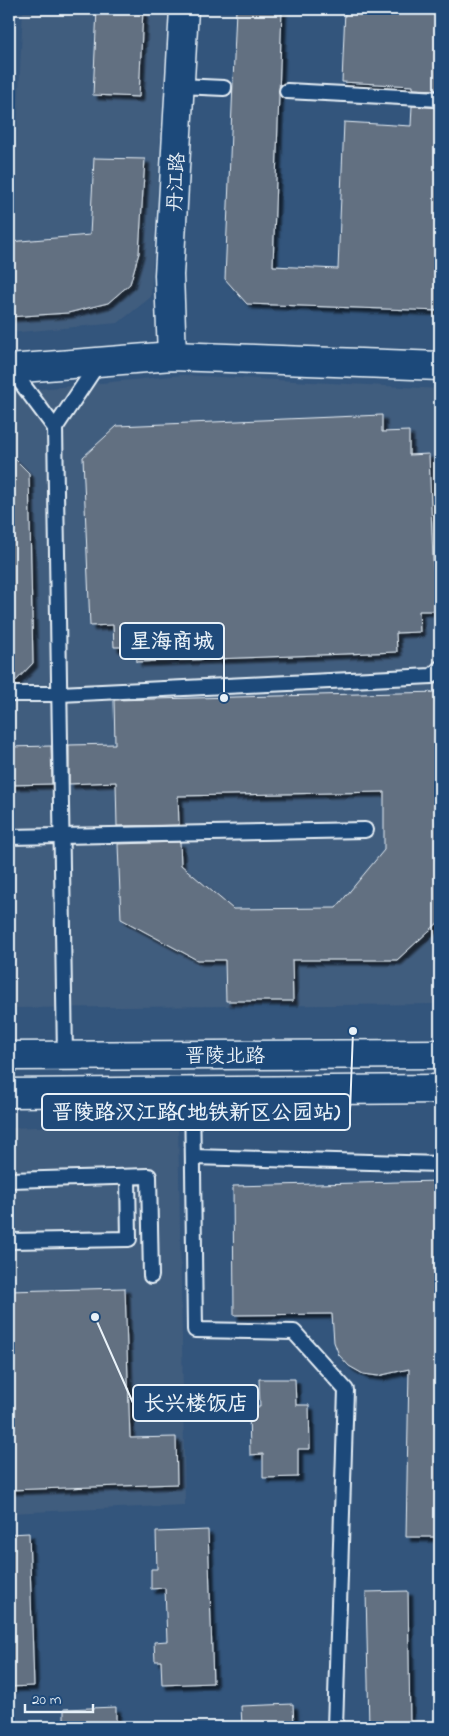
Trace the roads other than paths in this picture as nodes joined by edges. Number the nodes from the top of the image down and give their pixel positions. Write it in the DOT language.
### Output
graph roads {
  1 [pos="184,9"];
  2 [pos="180,86"];
  3 [pos="224,88"];
  4 [pos="287,91"];
  5 [pos="440,99"];
  6 [pos="172,356"];
  7 [pos="100,362"];
  8 [pos="440,366"];
  9 [pos="10,369"];
  10 [pos="55,428"];
  11 [pos="440,668"];
  12 [pos="9,694"];
  13 [pos="60,694"];
  14 [pos="365,830"];
  15 [pos="62,836"];
  16 [pos="9,837"];
  17 [pos="440,1054"];
  18 [pos="9,1056"];
  19 [pos="65,1056"];
  20 [pos="440,1089"];
  21 [pos="192,1091"];
  22 [pos="9,1093"];
  23 [pos="193,1157"];
  24 [pos="440,1164"];
  25 [pos="128,1176"];
  26 [pos="9,1180"];
  27 [pos="9,1241"];
  28 [pos="151,1276"];
  29 [pos="335,1727"];
  1 -- 2 [label="main road, 丹江路"];
  2 -- 3 [label="lane"];
  2 -- 6 [label="main road, 丹江路"];
  4 -- 5 [label="lane"];
  6 -- 7 [label="main road"];
  6 -- 8 [label="main road"];
  7 -- 9 [label="main road"];
  7 -- 10 [label="lane"];
  9 -- 10 [label="lane"];
  10 -- 13 [label="lane"];
  11 -- 13 [label="lane"];
  12 -- 13 [label="lane"];
  13 -- 15 [label="lane"];
  14 -- 15 [label="lane"];
  15 -- 16 [label="lane"];
  15 -- 19 [label="lane"];
  17 -- 19 [label="main road, 晋陵北路"];
  18 -- 19 [label="main road, 晋陵北路"];
  20 -- 21 [label="main road, 晋陵北路"];
  21 -- 22 [label="main road, 晋陵北路"];
  21 -- 23 [label="lane"];
  23 -- 24 [label="lane"];
  23 -- 29 [label="lane"];
  25 -- 26 [label="lane"];
  25 -- 27 [label="lane"];
  25 -- 28 [label="lane"];
}
